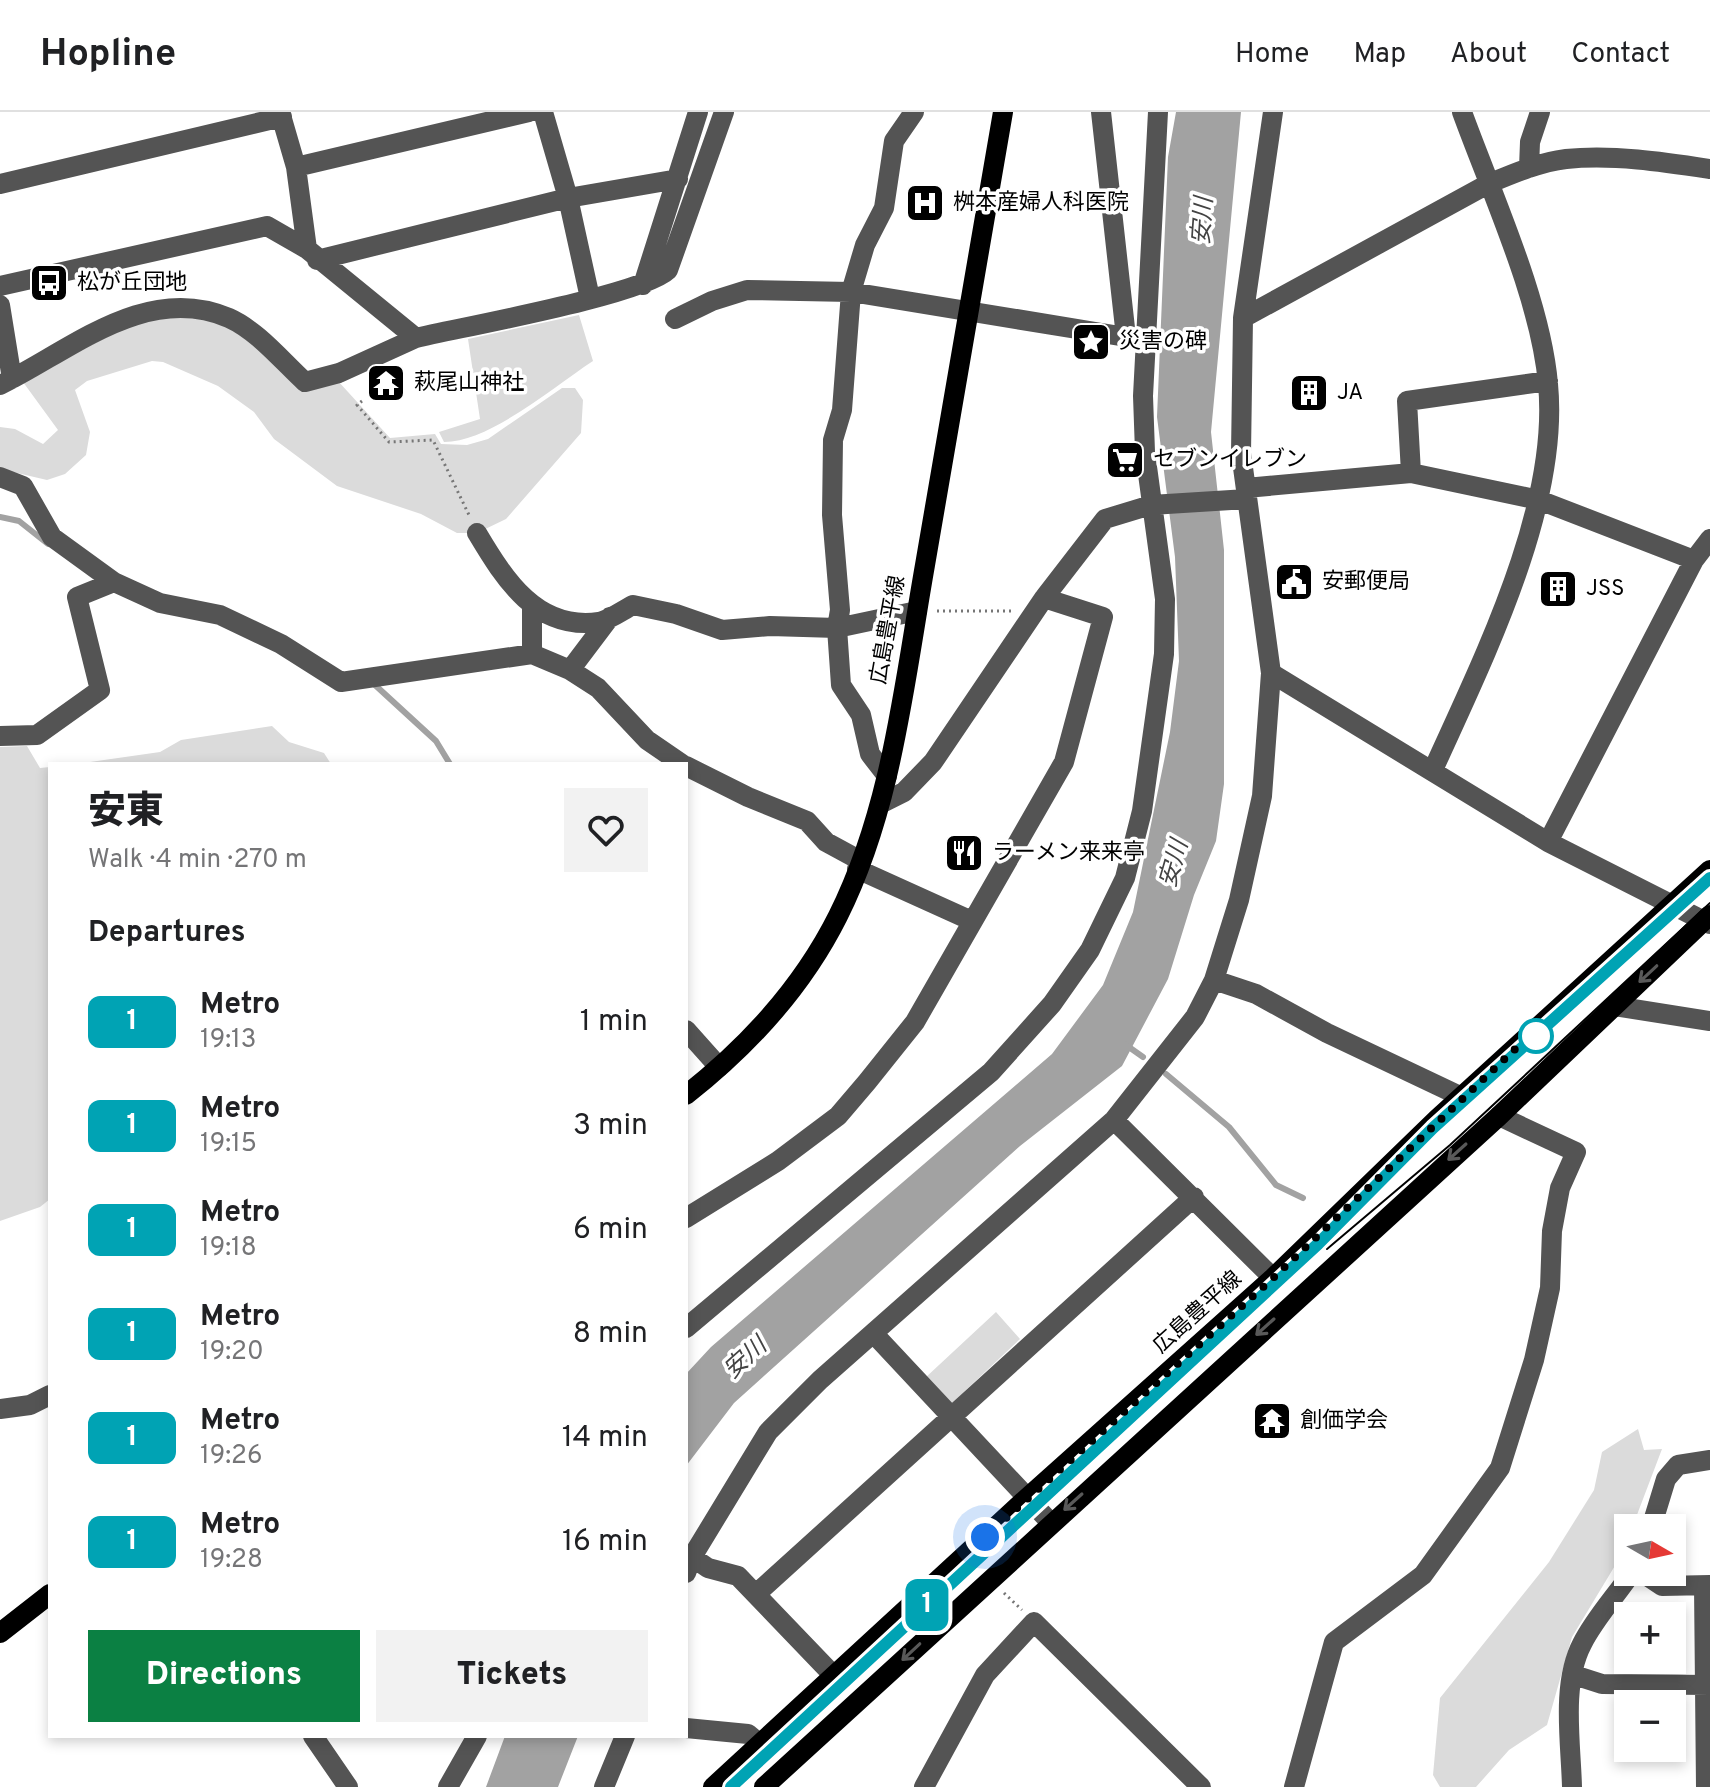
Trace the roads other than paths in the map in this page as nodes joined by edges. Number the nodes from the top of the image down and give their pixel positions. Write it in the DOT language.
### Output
graph roads {
  1 [pos="529,112"];
  2 [pos="543,112"];
  3 [pos="698,112"];
  4 [pos="724,112"];
  5 [pos="914,112"];
  6 [pos="1003,112"];
  7 [pos="1101,112"];
  8 [pos="1158,112"];
  9 [pos="1273,112"];
  10 [pos="1462,112"];
  11 [pos="1540,112"];
  12 [pos="281,115"];
  13 [pos="296,167"];
  14 [pos="1529,168"];
  15 [pos="1710,169"];
  16 [pos="678,179"];
  17 [pos="0,184"];
  18 [pos="1488,184"];
  19 [pos="568,198"];
  20 [pos="304,209"];
  21 [pos="267,226"];
  22 [pos="312,254"];
  23 [pos="643,285"];
  24 [pos="0,286"];
  25 [pos="851,292"];
  26 [pos="590,298"];
  27 [pos="0,305"];
  28 [pos="968,311"];
  29 [pos="1243,318"];
  30 [pos="675,319"];
  31 [pos="416,338"];
  32 [pos="1135,340"];
  33 [pos="1548,381"];
  34 [pos="6,382"];
  35 [pos="1411,473"];
  36 [pos="0,477"];
  37 [pos="1244,496"];
  38 [pos="1539,500"];
  39 [pos="1157,504"];
  40 [pos="477,533"];
  41 [pos="1710,539"];
  42 [pos="1694,560"];
  43 [pos="114,582"];
  44 [pos="532,605"];
  45 [pos="1040,605"];
  46 [pos="917,611"];
  47 [pos="610,617"];
  48 [pos="837,628"];
  49 [pos="532,654"];
  50 [pos="570,670"];
  51 [pos="1271,673"];
  52 [pos="0,736"];
  53 [pos="678,762"];
  54 [pos="688,767"];
  55 [pos="1433,770"];
  56 [pos="887,776"];
  57 [pos="882,803"];
  58 [pos="1548,842"];
  59 [pos="859,865"];
  60 [pos="1710,870"];
  61 [pos="1671,907"];
  62 [pos="1708,920"];
  63 [pos="972,921"];
  64 [pos="1214,980"];
  65 [pos="1614,1006"];
  66 [pos="1710,1021"];
  67 [pos="688,1032"];
  68 [pos="719,1067"];
  69 [pos="688,1093"];
  70 [pos="1462,1097"];
  71 [pos="1499,1116"];
  72 [pos="1114,1120"];
  73 [pos="1194,1197"];
  74 [pos="688,1217"];
  75 [pos="1273,1278"];
  76 [pos="688,1326"];
  77 [pos="874,1334"];
  78 [pos="48,1396"];
  79 [pos="0,1409"];
  80 [pos="951,1416"];
  81 [pos="1710,1460"];
  82 [pos="1028,1497"];
  83 [pos="1655,1514"];
  84 [pos="1051,1523"];
  85 [pos="689,1565"];
  86 [pos="1622,1586"];
  87 [pos="1686,1586"];
  88 [pos="1707,1586"];
  89 [pos="756,1594"];
  90 [pos="48,1596"];
  91 [pos="0,1633"];
  92 [pos="1574,1675"];
  93 [pos="834,1676"];
  94 [pos="1708,1685"];
  95 [pos="688,1728"];
  96 [pos="314,1738"];
  97 [pos="476,1738"];
  98 [pos="624,1738"];
  99 [pos="760,1744"];
  100 [pos="348,1787"];
  101 [pos="448,1787"];
  102 [pos="604,1787"];
  103 [pos="713,1787"];
  104 [pos="764,1787"];
  105 [pos="924,1787"];
  106 [pos="1201,1787"];
  107 [pos="1294,1787"];
  108 [pos="1572,1787"];
  109 [pos="1706,1787"];
  1 -- 13 [label="street"];
  2 -- 19 [label="street"];
  3 -- 16 [label="street"];
  4 -- 23 [label="street"];
  5 -- 25 [label="street"];
  6 -- 28 [label="main road, 広島豊平線"];
  7 -- 32 [label="street"];
  8 -- 32 [label="street"];
  9 -- 29 [label="street"];
  10 -- 18 [label="street"];
  11 -- 14 [label="street"];
  12 -- 13 [label="street"];
  12 -- 17 [label="street"];
  13 -- 20 [label="street"];
  14 -- 15 [label="street"];
  14 -- 18 [label="street"];
  16 -- 19 [label="street"];
  16 -- 23 [label="street"];
  18 -- 29 [label="street"];
  18 -- 33 [label="street"];
  19 -- 22 [label="street"];
  19 -- 26 [label="street"];
  20 -- 21 [label="street"];
  20 -- 22 [label="street"];
  21 -- 22 [label="street"];
  21 -- 24 [label="street"];
  22 -- 31 [label="street"];
  23 -- 26 [label="street"];
  25 -- 28 [label="street"];
  25 -- 30 [label="street"];
  25 -- 48 [label="street"];
  26 -- 31 [label="street"];
  27 -- 34 [label="street"];
  28 -- 32 [label="street"];
  28 -- 46 [label="main road, 広島豊平線"];
  29 -- 37 [label="street"];
  31 -- 34 [label="street"];
  32 -- 39 [label="street"];
  33 -- 35 [label="street"];
  33 -- 38 [label="street"];
  35 -- 37 [label="street"];
  35 -- 38 [label="street"];
  36 -- 43 [label="street"];
  37 -- 39 [label="street"];
  37 -- 51 [label="street"];
  38 -- 42 [label="street"];
  38 -- 55 [label="street"];
  39 -- 45 [label="street"];
  39 -- 76 [label="street"];
  40 -- 44 [label="street"];
  41 -- 42 [label="street"];
  42 -- 58 [label="street"];
  43 -- 49 [label="street"];
  43 -- 52 [label="street"];
  44 -- 47 [label="street"];
  44 -- 49 [label="street"];
  45 -- 57 [label="street"];
  45 -- 63 [label="street"];
  46 -- 48 [label="street"];
  46 -- 56 [label="main road, 広島豊平線"];
  47 -- 48 [label="street"];
  47 -- 50 [label="street"];
  48 -- 56 [label="street"];
  49 -- 50 [label="street"];
  50 -- 53 [label="street"];
  51 -- 55 [label="street"];
  51 -- 64 [label="street"];
  54 -- 59 [label="street"];
  55 -- 58 [label="street"];
  56 -- 57 [label="main road, 広島豊平線"];
  57 -- 59 [label="main road, 広島豊平線"];
  58 -- 61 [label="street"];
  59 -- 63 [label="street"];
  59 -- 68 [label="main road, 広島豊平線"];
  60 -- 61 [label="main road, 広島豊平線"];
  61 -- 62 [label="street"];
  61 -- 70 [label="main road, 広島豊平線"];
  62 -- 65 [label="main road, one-way"];
  63 -- 74 [label="street"];
  64 -- 70 [label="street"];
  64 -- 72 [label="street"];
  65 -- 66 [label="street"];
  65 -- 71 [label="main road"];
  67 -- 68 [label="street"];
  68 -- 69 [label="main road, 広島豊平線"];
  70 -- 75 [label="main road, 広島豊平線"];
  71 -- 84 [label="main road, one-way"];
  71 -- 107 [label="street"];
  72 -- 73 [label="street"];
  72 -- 77 [label="street"];
  73 -- 75 [label="street"];
  73 -- 80 [label="street"];
  75 -- 82 [label="main road, 広島豊平線"];
  77 -- 80 [label="street"];
  77 -- 85 [label="street"];
  78 -- 79 [label="street"];
  80 -- 82 [label="street"];
  80 -- 89 [label="street"];
  81 -- 83 [label="street"];
  82 -- 84 [label="street"];
  82 -- 93 [label="main road, 広島豊平線"];
  84 -- 104 [label="main road, one-way"];
  85 -- 89 [label="street"];
  86 -- 92 [label="street"];
  87 -- 88 [label="street"];
  88 -- 94 [label="street"];
  89 -- 93 [label="street"];
  90 -- 91 [label="main road"];
  92 -- 94 [label="street"];
  92 -- 108 [label="street"];
  93 -- 99 [label="main road, 広島豊平線"];
  94 -- 109 [label="street"];
  95 -- 99 [label="street"];
  96 -- 100 [label="street"];
  97 -- 101 [label="street"];
  98 -- 102 [label="street"];
  99 -- 103 [label="main road, 広島豊平線"];
  105 -- 106 [label="street"];
}
